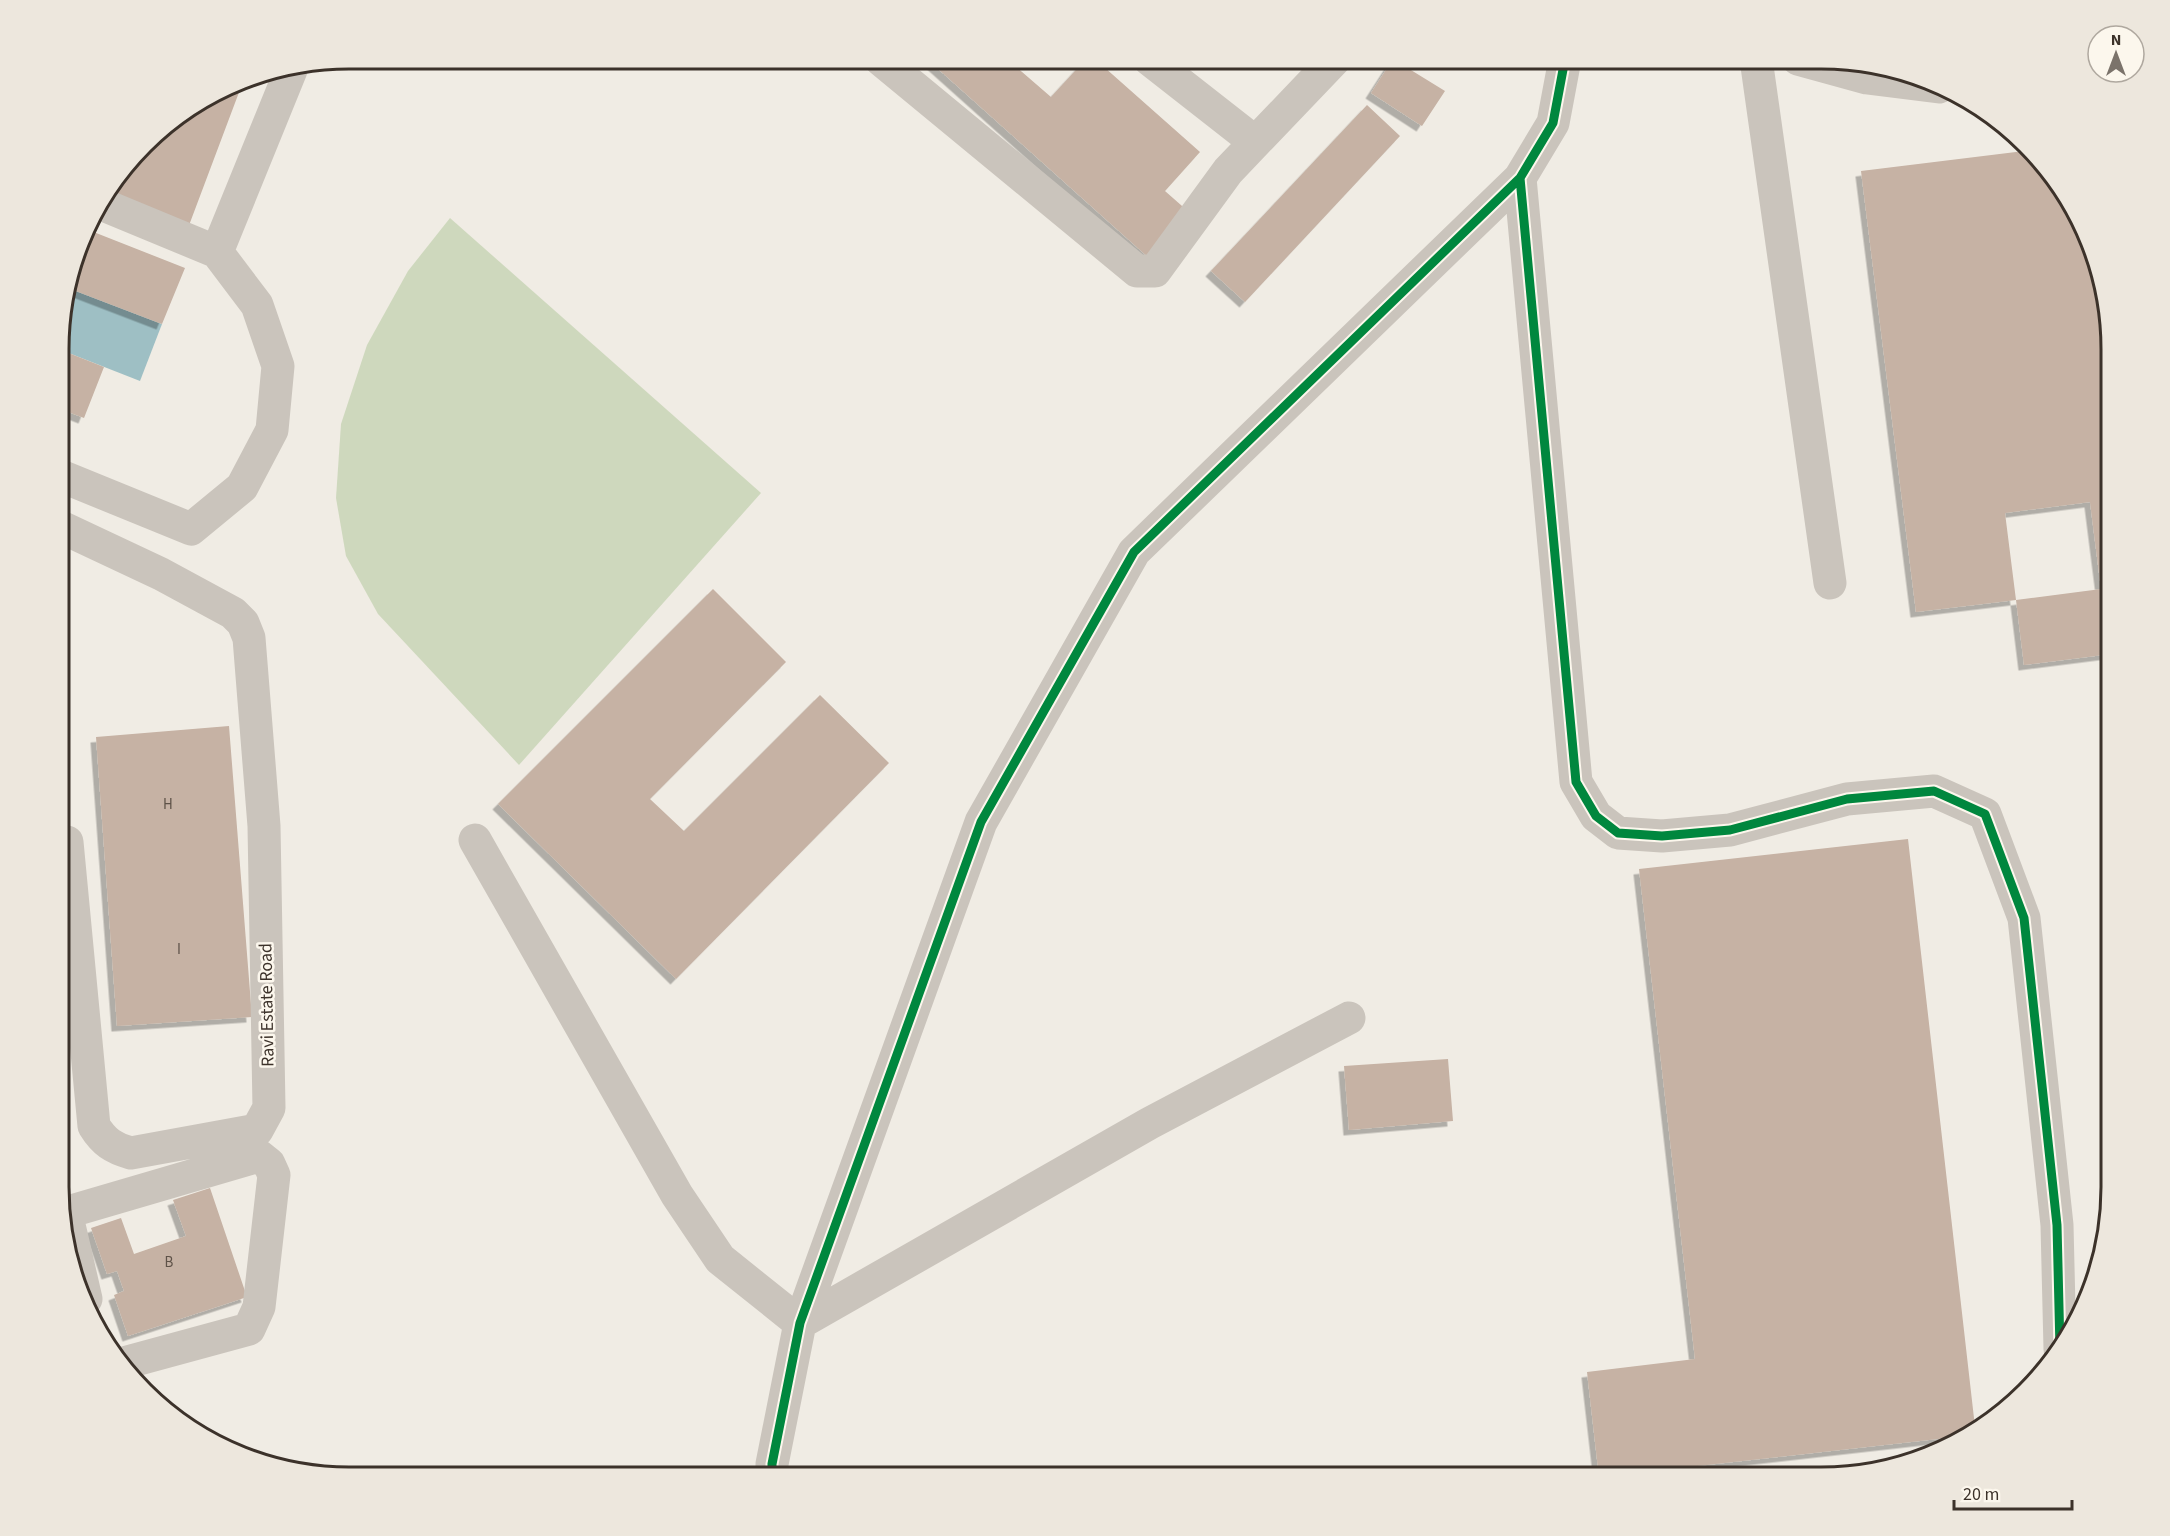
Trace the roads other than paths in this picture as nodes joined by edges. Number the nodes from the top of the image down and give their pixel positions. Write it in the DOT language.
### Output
graph roads {
  1 [pos="892,69"];
  2 [pos="1162,69"];
  3 [pos="1325,69"];
  4 [pos="1563,69"];
  5 [pos="1757,69"];
  6 [pos="1837,70"];
  7 [pos="289,75"];
  8 [pos="1908,83"];
  9 [pos="1256,142"];
  10 [pos="1520,178"];
  11 [pos="107,207"];
  12 [pos="217,252"];
  13 [pos="69,479"];
  14 [pos="69,531"];
  15 [pos="1830,584"];
  16 [pos="476,840"];
  17 [pos="69,863"];
  18 [pos="1349,1018"];
  19 [pos="70,1211"];
  20 [pos="800,1323"];
  21 [pos="2060,1334"];
  22 [pos="130,1361"];
  23 [pos="772,1467"];
  1 -- 9 [label="street"];
  2 -- 9 [label="street"];
  3 -- 9 [label="street"];
  4 -- 10 [label="street"];
  5 -- 15 [label="street"];
  6 -- 8 [label="street"];
  7 -- 12 [label="street"];
  10 -- 20 [label="street"];
  10 -- 21 [label="street"];
  11 -- 12 [label="street"];
  12 -- 13 [label="street"];
  14 -- 17 [label="street, Ravi Estate Road"];
  16 -- 20 [label="street"];
  18 -- 20 [label="street"];
  19 -- 22 [label="street"];
  20 -- 23 [label="street"];
}
